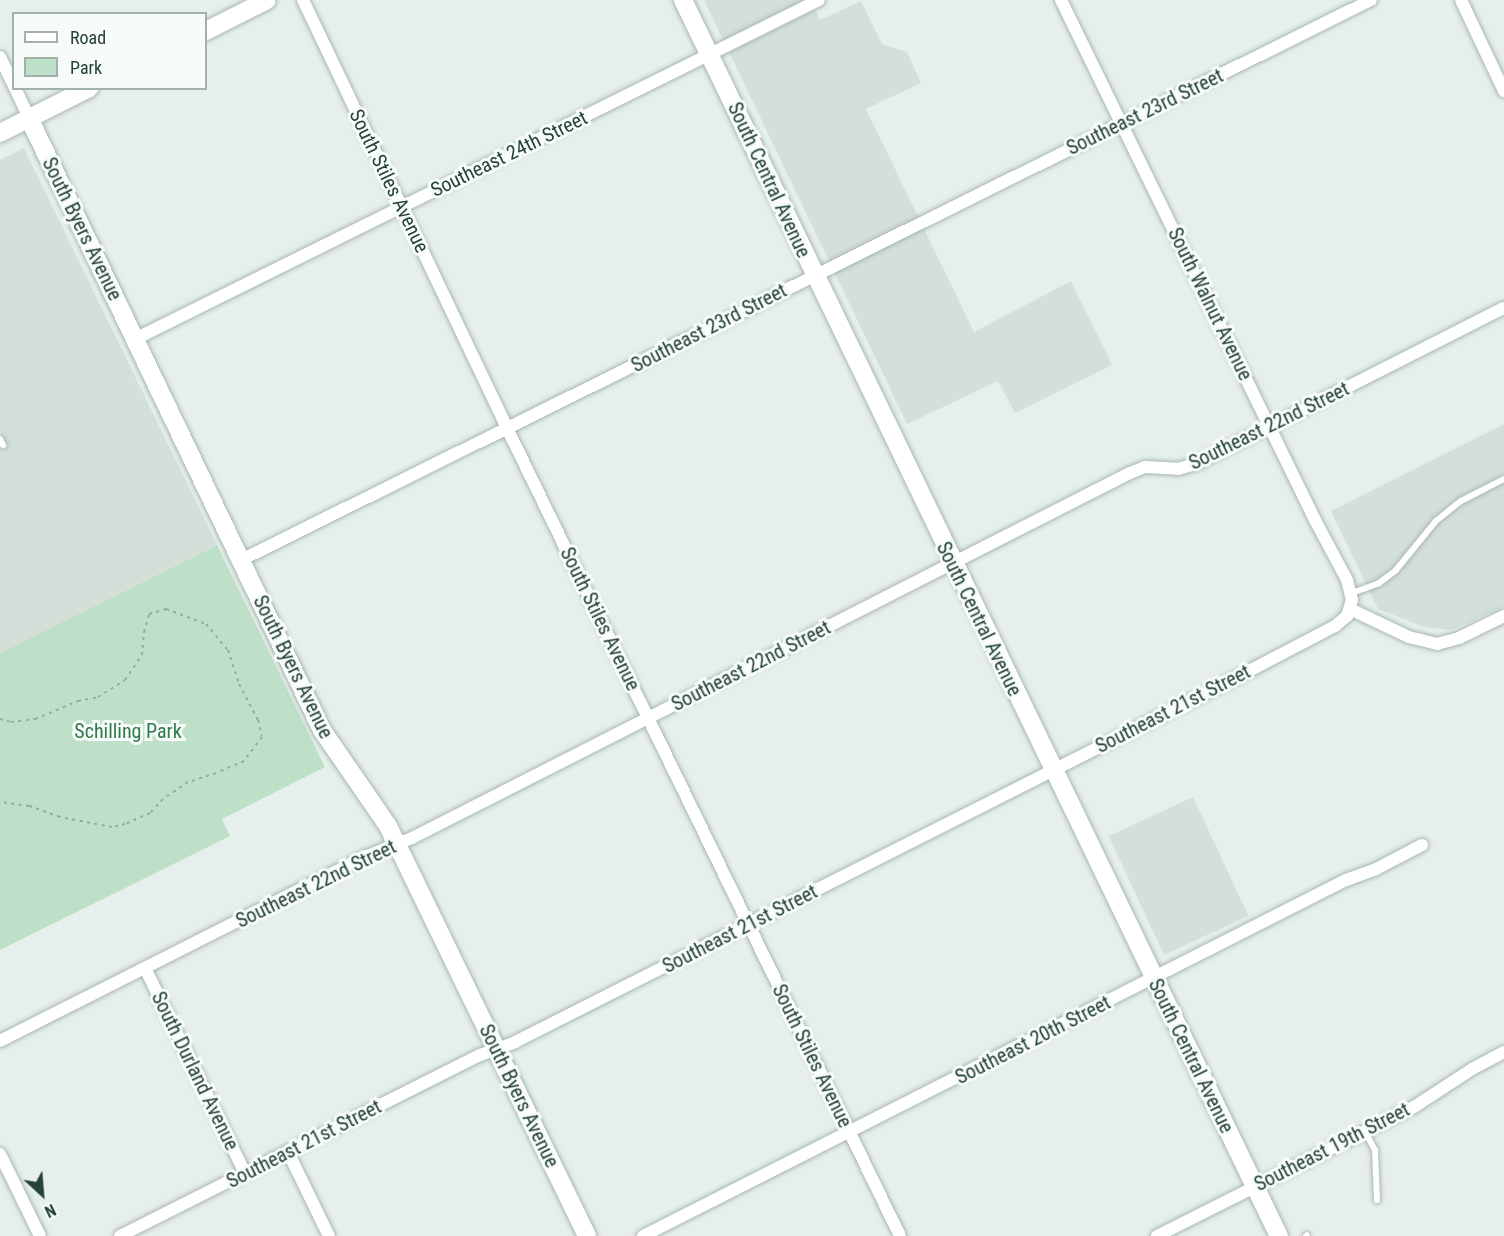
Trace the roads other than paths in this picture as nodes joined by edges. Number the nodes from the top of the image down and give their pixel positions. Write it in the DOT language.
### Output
graph roads {
  1 [pos="267,0"];
  2 [pos="303,0"];
  3 [pos="683,0"];
  4 [pos="819,0"];
  5 [pos="1061,0"];
  6 [pos="1371,0"];
  7 [pos="1461,0"];
  8 [pos="207,30"];
  9 [pos="709,54"];
  10 [pos="0,57"];
  11 [pos="12,83"];
  12 [pos="15,90"];
  13 [pos="85,90"];
  14 [pos="1504,91"];
  15 [pos="29,118"];
  16 [pos="1120,123"];
  17 [pos="0,133"];
  18 [pos="402,207"];
  19 [pos="814,275"];
  20 [pos="1504,308"];
  21 [pos="135,339"];
  22 [pos="1270,426"];
  23 [pos="507,428"];
  24 [pos="1504,479"];
  25 [pos="241,560"];
  26 [pos="952,563"];
  27 [pos="1352,592"];
  28 [pos="1350,609"];
  29 [pos="1504,616"];
  30 [pos="648,718"];
  31 [pos="1053,770"];
  32 [pos="397,844"];
  33 [pos="1422,845"];
  34 [pos="747,925"];
  35 [pos="145,968"];
  36 [pos="1153,978"];
  37 [pos="0,1041"];
  38 [pos="496,1049"];
  39 [pos="1504,1052"];
  40 [pos="1365,1131"];
  41 [pos="850,1134"];
  42 [pos="288,1152"];
  43 [pos="2,1162"];
  44 [pos="245,1173"];
  45 [pos="1255,1186"];
  46 [pos="1377,1200"];
  47 [pos="40,1236"];
  48 [pos="120,1236"];
  49 [pos="329,1236"];
  50 [pos="587,1236"];
  51 [pos="643,1236"];
  52 [pos="900,1236"];
  53 [pos="1157,1236"];
  54 [pos="1279,1236"];
  1 -- 8 [label="street"];
  2 -- 18 [label="street, South Stiles Avenue"];
  3 -- 9 [label="street, South Central Avenue"];
  4 -- 9 [label="street, Southeast 24th Street"];
  5 -- 16 [label="street, South Walnut Avenue"];
  6 -- 16 [label="street, Southeast 23rd Street"];
  7 -- 14 [label="street"];
  9 -- 18 [label="street, Southeast 24th Street"];
  9 -- 19 [label="street, South Central Avenue"];
  10 -- 11 [label="street, South Byers Avenue"];
  12 -- 15 [label="street, South Byers Avenue"];
  13 -- 15 [label="street"];
  15 -- 17 [label="street"];
  15 -- 21 [label="street, South Byers Avenue"];
  16 -- 19 [label="street, Southeast 23rd Street"];
  16 -- 22 [label="street, South Walnut Avenue"];
  18 -- 21 [label="street, Southeast 24th Street"];
  18 -- 23 [label="street, South Stiles Avenue"];
  19 -- 23 [label="street, Southeast 23rd Street"];
  19 -- 26 [label="street, South Central Avenue"];
  20 -- 22 [label="street, Southeast 22nd Street"];
  21 -- 25 [label="street, South Byers Avenue"];
  22 -- 26 [label="street, Southeast 22nd Street"];
  22 -- 27 [label="street, South Walnut Avenue"];
  23 -- 25 [label="street, Southeast 23rd Street"];
  23 -- 30 [label="street, South Stiles Avenue"];
  24 -- 27 [label="lane"];
  25 -- 32 [label="street, South Byers Avenue"];
  26 -- 30 [label="street, Southeast 22nd Street"];
  26 -- 31 [label="street, South Central Avenue"];
  27 -- 28 [label="street"];
  28 -- 29 [label="street"];
  28 -- 31 [label="street, Southeast 21st Street"];
  30 -- 32 [label="street, Southeast 22nd Street"];
  30 -- 34 [label="street, South Stiles Avenue"];
  31 -- 34 [label="street, Southeast 21st Street"];
  31 -- 36 [label="street, South Central Avenue"];
  32 -- 35 [label="street, Southeast 22nd Street"];
  32 -- 38 [label="street, South Byers Avenue"];
  33 -- 36 [label="street, Southeast 20th Street"];
  34 -- 38 [label="street, Southeast 21st Street"];
  34 -- 41 [label="street, South Stiles Avenue"];
  35 -- 37 [label="street, Southeast 22nd Street"];
  35 -- 44 [label="street, South Durland Avenue"];
  36 -- 41 [label="street, Southeast 20th Street"];
  36 -- 45 [label="street, South Central Avenue"];
  38 -- 42 [label="street, Southeast 21st Street"];
  38 -- 50 [label="street, South Byers Avenue"];
  39 -- 40 [label="street, Southeast 19th Street"];
  40 -- 45 [label="street, Southeast 19th Street"];
  40 -- 46 [label="lane"];
  41 -- 51 [label="street, Southeast 20th Street"];
  41 -- 52 [label="street, South Stiles Avenue"];
  42 -- 44 [label="street, Southeast 21st Street"];
  42 -- 49 [label="street"];
  43 -- 47 [label="street"];
  44 -- 48 [label="street, Southeast 21st Street"];
  45 -- 53 [label="street, Southeast 19th Street"];
  45 -- 54 [label="street, South Central Avenue"];
}
